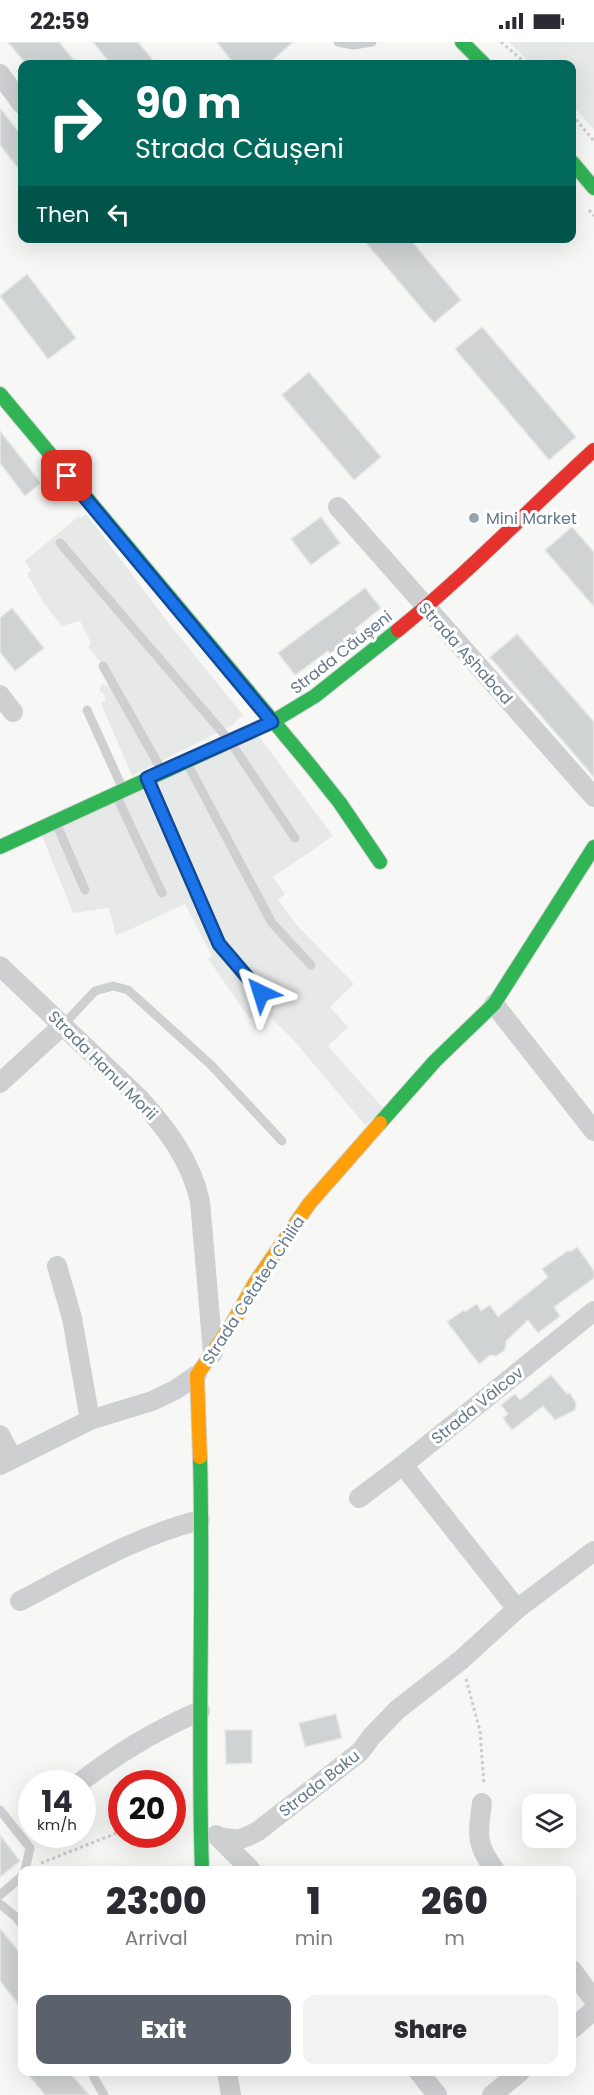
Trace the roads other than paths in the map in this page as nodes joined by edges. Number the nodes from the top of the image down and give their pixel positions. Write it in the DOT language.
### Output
graph roads {
  1 [pos="338,42"];
  2 [pos="372,42"];
  3 [pos="462,42"];
  4 [pos="480,60"];
  5 [pos="0,74"];
  6 [pos="18,99"];
  7 [pos="576,167"];
  8 [pos="594,188"];
  9 [pos="3,404"];
  10 [pos="594,450"];
  11 [pos="338,507"];
  12 [pos="60,543"];
  13 [pos="425,608"];
  14 [pos="103,666"];
  15 [pos="0,695"];
  16 [pos="87,710"];
  17 [pos="13,712"];
  18 [pos="272,722"];
  19 [pos="229,740"];
  20 [pos="186,760"];
  21 [pos="162,771"];
  22 [pos="147,778"];
  23 [pos="119,791"];
  24 [pos="594,797"];
  25 [pos="55,820"];
  26 [pos="295,838"];
  27 [pos="0,847"];
  28 [pos="594,847"];
  29 [pos="380,862"];
  30 [pos="85,890"];
  31 [pos="162,893"];
  32 [pos="311,965"];
  33 [pos="0,966"];
  34 [pos="261,993"];
  35 [pos="494,1004"];
  36 [pos="63,1025"];
  37 [pos="0,1083"];
  38 [pos="594,1131"];
  39 [pos="282,1141"];
  40 [pos="57,1266"];
  41 [pos="594,1311"];
  42 [pos="213,1353"];
  43 [pos="197,1375"];
  44 [pos="90,1420"];
  45 [pos="0,1435"];
  46 [pos="6,1461"];
  47 [pos="403,1465"];
  48 [pos="359,1498"];
  49 [pos="200,1520"];
  50 [pos="594,1551"];
  51 [pos="20,1601"];
  52 [pos="517,1609"];
  53 [pos="200,1711"];
  54 [pos="96,1770"];
  55 [pos="482,1803"];
  56 [pos="0,1810"];
  57 [pos="199,1823"];
  58 [pos="220,1837"];
  59 [pos="26,1866"];
  60 [pos="202,1866"];
  61 [pos="247,1866"];
  62 [pos="492,1866"];
  63 [pos="18,1879"];
  64 [pos="0,1895"];
  65 [pos="0,1904"];
  66 [pos="18,1920"];
  67 [pos="576,1976"];
  68 [pos="594,2000"];
  69 [pos="594,2010"];
  70 [pos="576,2026"];
  71 [pos="94,2076"];
  72 [pos="229,2076"];
  73 [pos="422,2076"];
  74 [pos="515,2076"];
  75 [pos="104,2095"];
  76 [pos="231,2095"];
  77 [pos="437,2095"];
  78 [pos="492,2095"];
  1 -- 2 [label="lane"];
  3 -- 4 [label="street"];
  5 -- 6 [label="street"];
  7 -- 8 [label="street"];
  9 -- 18 [label="street"];
  10 -- 13 [label="street, Strada Căușeni"];
  11 -- 13 [label="street, Strada Așhabad"];
  12 -- 19 [label="lane"];
  13 -- 18 [label="street, Strada Căușeni"];
  13 -- 24 [label="street, Strada Așhabad"];
  14 -- 21 [label="lane"];
  15 -- 17 [label="street"];
  16 -- 23 [label="lane"];
  18 -- 19 [label="street, Strada Căușeni"];
  18 -- 29 [label="street"];
  19 -- 20 [label="street, Strada Căușeni"];
  19 -- 26 [label="lane"];
  20 -- 21 [label="street, Strada Căușeni"];
  20 -- 32 [label="lane"];
  21 -- 22 [label="street, Strada Căușeni"];
  22 -- 23 [label="street, Strada Căușeni"];
  22 -- 34 [label="lane"];
  23 -- 25 [label="street, Strada Căușeni"];
  23 -- 31 [label="lane"];
  25 -- 27 [label="street, Strada Căușeni"];
  25 -- 30 [label="lane"];
  28 -- 35 [label="street, Strada Cetatea Chilia"];
  33 -- 36 [label="street, Strada Hanul Morii"];
  35 -- 38 [label="street"];
  35 -- 42 [label="street, Strada Cetatea Chilia"];
  36 -- 37 [label="street"];
  36 -- 39 [label="lane"];
  36 -- 42 [label="street, Strada Hanul Morii"];
  40 -- 44 [label="street"];
  41 -- 47 [label="street, Strada Vâlcov"];
  42 -- 43 [label="street, Strada Cetatea Chilia"];
  43 -- 44 [label="street"];
  43 -- 49 [label="street, Strada Cetatea Chilia"];
  44 -- 46 [label="street"];
  45 -- 46 [label="street"];
  47 -- 48 [label="street, Strada Vâlcov"];
  47 -- 52 [label="street"];
  49 -- 51 [label="street"];
  49 -- 53 [label="street, Strada Cetatea Chilia"];
  50 -- 52 [label="street, Strada Baku"];
  52 -- 58 [label="street, Strada Baku"];
  53 -- 54 [label="street"];
  53 -- 57 [label="street, Strada Cetatea Chilia"];
  55 -- 62 [label="street"];
  56 -- 59 [label="lane"];
  57 -- 58 [label="street"];
  57 -- 60 [label="street, Strada Cetatea Chilia"];
  58 -- 61 [label="street"];
  63 -- 64 [label="lane"];
  65 -- 66 [label="lane"];
  67 -- 68 [label="street"];
  69 -- 70 [label="street"];
  71 -- 75 [label="lane"];
  72 -- 76 [label="street"];
  73 -- 77 [label="street"];
  74 -- 78 [label="street"];
}
